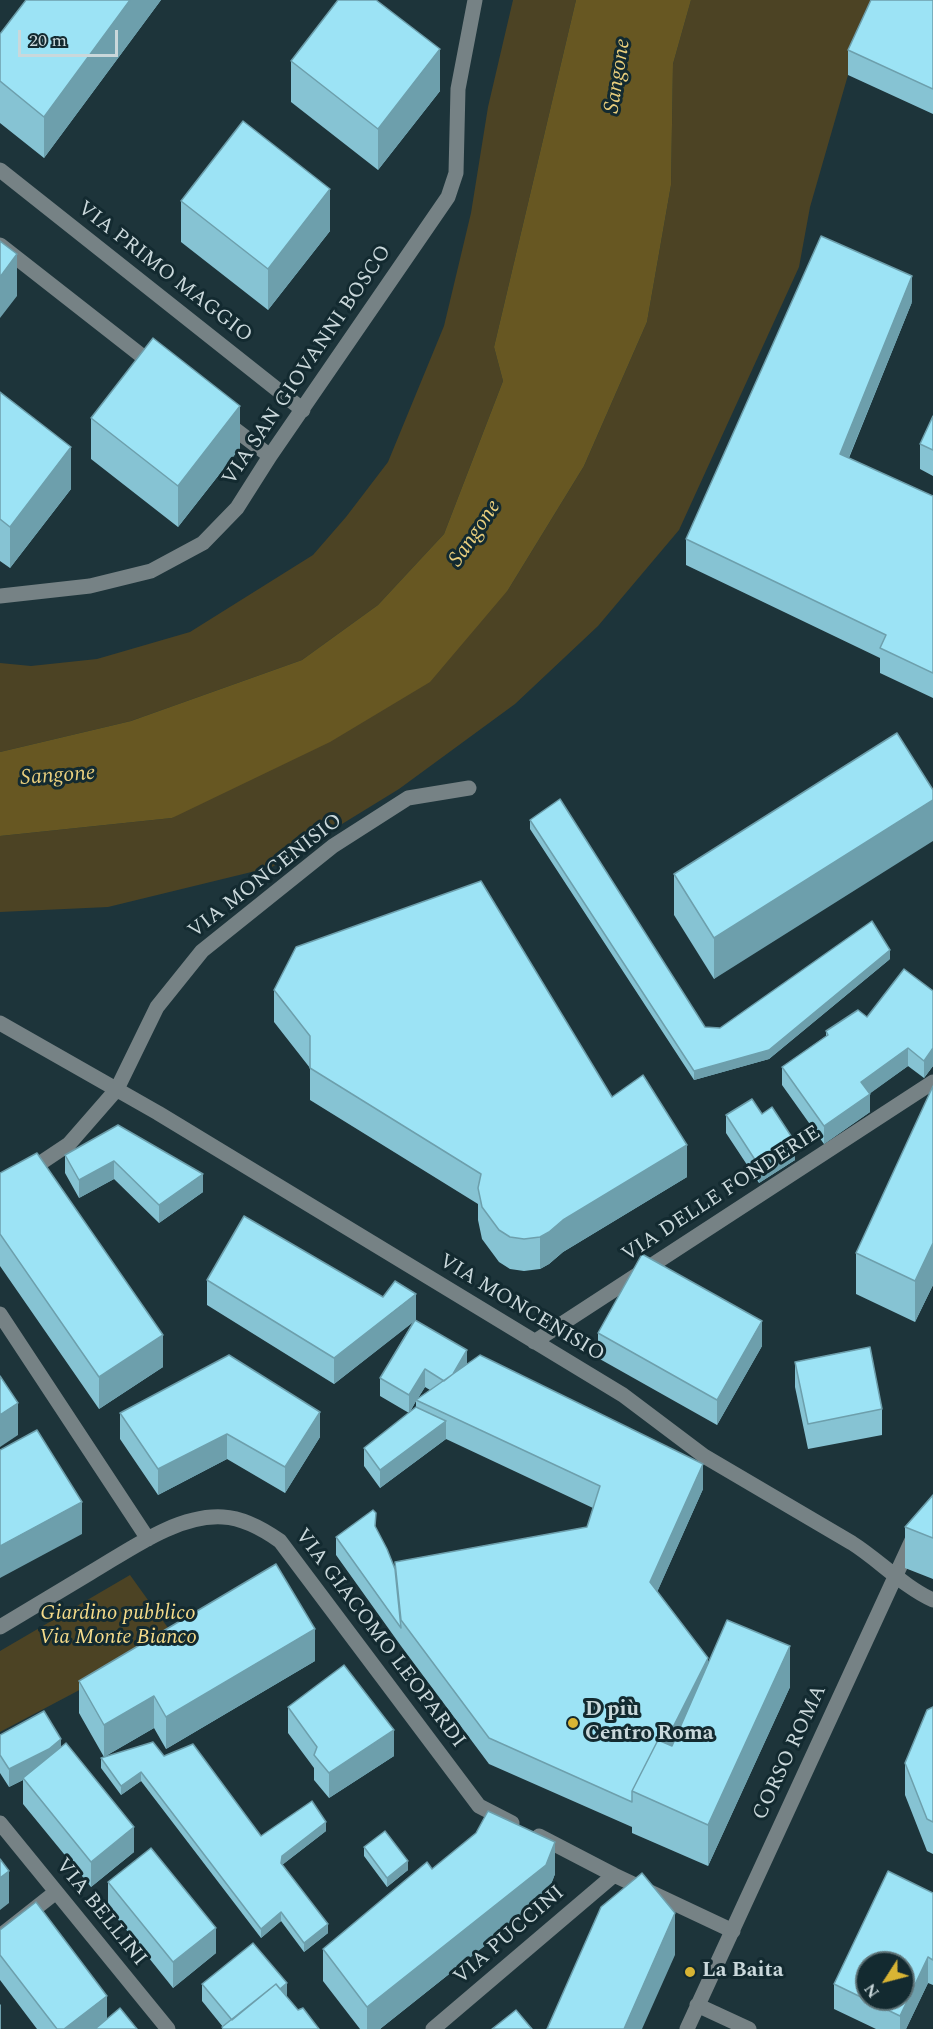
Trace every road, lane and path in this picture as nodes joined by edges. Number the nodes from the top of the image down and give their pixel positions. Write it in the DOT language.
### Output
graph roads {
  1 [pos="475,0"];
  2 [pos="0,170"];
  3 [pos="0,245"];
  4 [pos="167,376"];
  5 [pos="303,410"];
  6 [pos="214,413"];
  7 [pos="270,456"];
  8 [pos="0,596"];
  9 [pos="468,788"];
  10 [pos="0,1023"];
  11 [pos="933,1082"];
  12 [pos="117,1089"];
  13 [pos="0,1190"];
  14 [pos="0,1314"];
  15 [pos="534,1342"];
  16 [pos="919,1524"];
  17 [pos="148,1539"];
  18 [pos="896,1574"];
  19 [pos="933,1600"];
  20 [pos="0,1627"];
  21 [pos="0,1823"];
  22 [pos="614,1875"];
  23 [pos="56,1892"];
  24 [pos="733,1931"];
  25 [pos="0,1936"];
  26 [pos="697,2005"];
  27 [pos="168,2029"];
  28 [pos="433,2029"];
  29 [pos="687,2029"];
  30 [pos="749,2029"];
  1 -- 5 [label="street, VIA SAN GIOVANNI BOSCO"];
  2 -- 5 [label="street, VIA PRIMO MAGGIO"];
  3 -- 4 [label="street"];
  5 -- 7 [label="street, VIA SAN GIOVANNI BOSCO"];
  6 -- 7 [label="street"];
  7 -- 8 [label="street, VIA SAN GIOVANNI BOSCO"];
  9 -- 12 [label="street, VIA MONCENISIO"];
  10 -- 12 [label="street, VIA MONCENISIO"];
  11 -- 15 [label="street, VIA DELLE FONDERIE"];
  12 -- 13 [label="street"];
  12 -- 15 [label="street, VIA MONCENISIO"];
  14 -- 17 [label="street"];
  15 -- 18 [label="street, VIA MONCENISIO"];
  16 -- 18 [label="street, CORSO ROMA"];
  17 -- 20 [label="street, VIA GIACOMO LEOPARDI"];
  17 -- 22 [label="street, VIA GIACOMO LEOPARDI"];
  18 -- 19 [label="street, VIA MONCENISIO"];
  18 -- 24 [label="street, CORSO ROMA"];
  21 -- 23 [label="street, VIA BELLINI"];
  22 -- 24 [label="street, VIA GIACOMO LEOPARDI"];
  22 -- 28 [label="street, VIA PUCCINI"];
  23 -- 25 [label="street"];
  23 -- 27 [label="street, VIA BELLINI"];
  24 -- 26 [label="street, CORSO ROMA"];
  26 -- 29 [label="street, CORSO ROMA"];
  26 -- 30 [label="street"];
}
